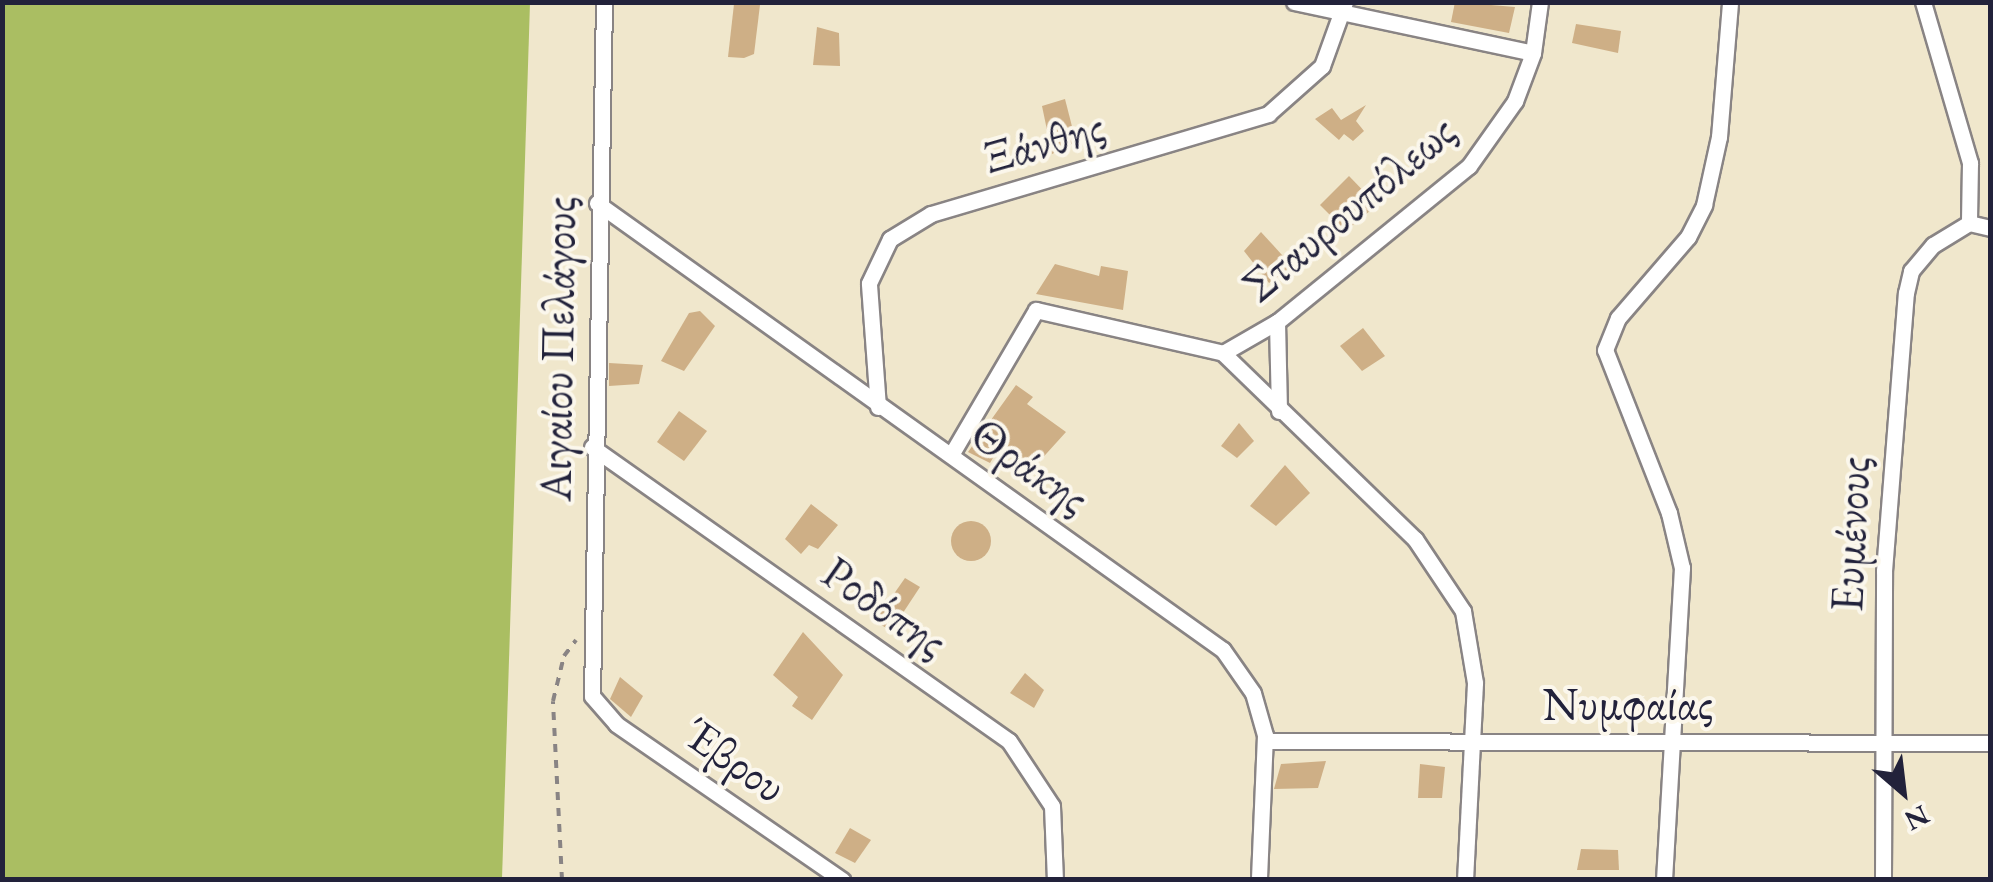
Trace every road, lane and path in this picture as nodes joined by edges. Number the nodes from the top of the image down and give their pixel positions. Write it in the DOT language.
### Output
graph roads {
  1 [pos="604,2"];
  2 [pos="1294,2"];
  3 [pos="1540,2"];
  4 [pos="1730,2"];
  5 [pos="1923,2"];
  6 [pos="1344,9"];
  7 [pos="1533,53"];
  8 [pos="597,204"];
  9 [pos="1969,223"];
  10 [pos="1990,228"];
  11 [pos="1277,322"];
  12 [pos="1223,353"];
  13 [pos="878,406"];
  14 [pos="1279,411"];
  15 [pos="592,447"];
  16 [pos="951,455"];
  17 [pos="590,621"];
  18 [pos="592,696"];
  19 [pos="1266,741"];
  20 [pos="1473,742"];
  21 [pos="1676,742"];
  22 [pos="1882,742"];
  23 [pos="1990,743"];
  24 [pos="562,880"];
  25 [pos="842,880"];
  26 [pos="1055,880"];
  27 [pos="1260,880"];
  28 [pos="1464,880"];
  29 [pos="1664,880"];
  30 [pos="1883,880"];
  1 -- 8 [label="street, Αιγαίου Πελάγους"];
  2 -- 6 [label="street"];
  3 -- 7 [label="street, Σταυρουπόλεως"];
  4 -- 21 [label="street"];
  5 -- 9 [label="street"];
  6 -- 7 [label="street"];
  6 -- 13 [label="street, Ξάνθης"];
  7 -- 11 [label="street, Σταυρουπόλεως"];
  8 -- 13 [label="street, Θράκης"];
  8 -- 15 [label="street, Αιγαίου Πελάγους"];
  9 -- 10 [label="street"];
  9 -- 22 [label="street, Ευμένους"];
  11 -- 12 [label="street, Σταυρουπόλεως"];
  11 -- 14 [label="street"];
  12 -- 14 [label="street"];
  12 -- 16 [label="street"];
  13 -- 16 [label="street, Θράκης"];
  14 -- 20 [label="street"];
  15 -- 17 [label="street, Αιγαίου Πελάγους"];
  15 -- 26 [label="street, Ροδόπης"];
  16 -- 19 [label="street, Θράκης"];
  17 -- 18 [label="street, Αιγαίου Πελάγους"];
  17 -- 24 [label="path"];
  18 -- 25 [label="street, Έβρου"];
  19 -- 20 [label="street, Νυμφαίας"];
  19 -- 27 [label="street, Θράκης"];
  20 -- 21 [label="street, Νυμφαίας"];
  20 -- 28 [label="street"];
  21 -- 22 [label="street, Νυμφαίας"];
  21 -- 29 [label="street"];
  22 -- 23 [label="street, Νυμφαίας"];
  22 -- 30 [label="street, Ευμένους"];
}
